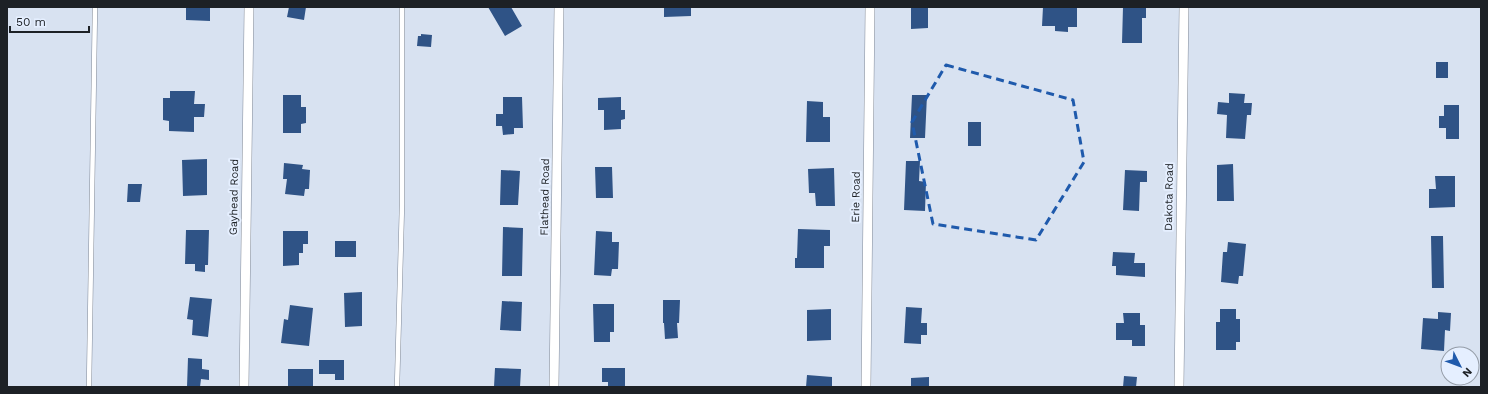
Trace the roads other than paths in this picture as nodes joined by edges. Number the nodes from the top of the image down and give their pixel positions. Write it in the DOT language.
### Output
graph roads {
  1 [pos="95,7"];
  2 [pos="249,7"];
  3 [pos="402,7"];
  4 [pos="559,7"];
  5 [pos="870,7"];
  6 [pos="1184,7"];
  7 [pos="89,387"];
  8 [pos="244,387"];
  9 [pos="398,387"];
  10 [pos="554,387"];
  11 [pos="866,387"];
  12 [pos="1179,387"];
  1 -- 7 [label="lane"];
  2 -- 8 [label="street, Gayhead Road"];
  3 -- 9 [label="lane"];
  4 -- 10 [label="street, Flathead Road"];
  5 -- 11 [label="street, Erie Road"];
  6 -- 12 [label="street, Dakota Road"];
}
